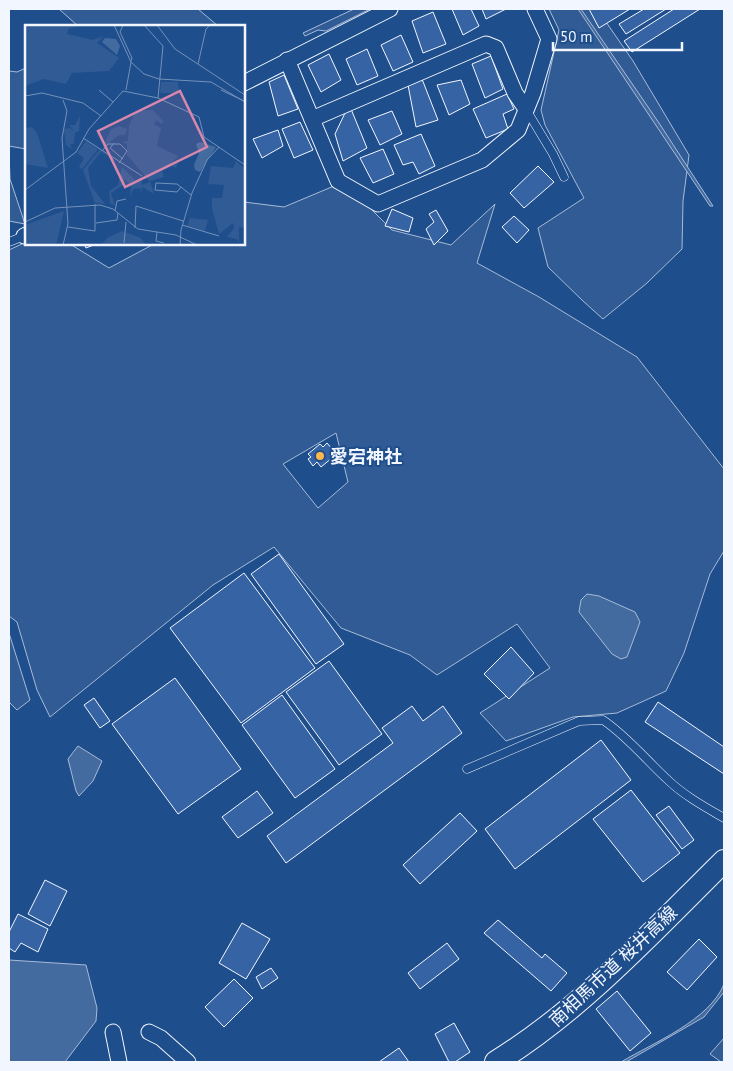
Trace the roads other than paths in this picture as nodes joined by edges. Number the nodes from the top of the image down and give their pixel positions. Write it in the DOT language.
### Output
graph roads {
  1 [pos="390,9"];
  2 [pos="535,9"];
  3 [pos="286,60"];
  4 [pos="245,82"];
  5 [pos="526,109"];
  6 [pos="312,119"];
  7 [pos="564,177"];
  8 [pos="25,236"];
  9 [pos="9,242"];
  10 [pos="467,769"];
  11 [pos="724,818"];
  12 [pos="724,861"];
  13 [pos="113,1032"];
  14 [pos="149,1032"];
  15 [pos="119,1062"];
  16 [pos="188,1062"];
  17 [pos="496,1062"];
  1 -- 3 [label="street"];
  2 -- 5 [label="street"];
  3 -- 4 [label="street"];
  3 -- 6 [label="street"];
  5 -- 6 [label="street"];
  5 -- 6 [label="street"];
  5 -- 7 [label="lane"];
  8 -- 9 [label="lane"];
  10 -- 11 [label="lane"];
  12 -- 17 [label="street, 南相馬市道 桜井高線"];
  13 -- 15 [label="street"];
  14 -- 16 [label="street"];
}
